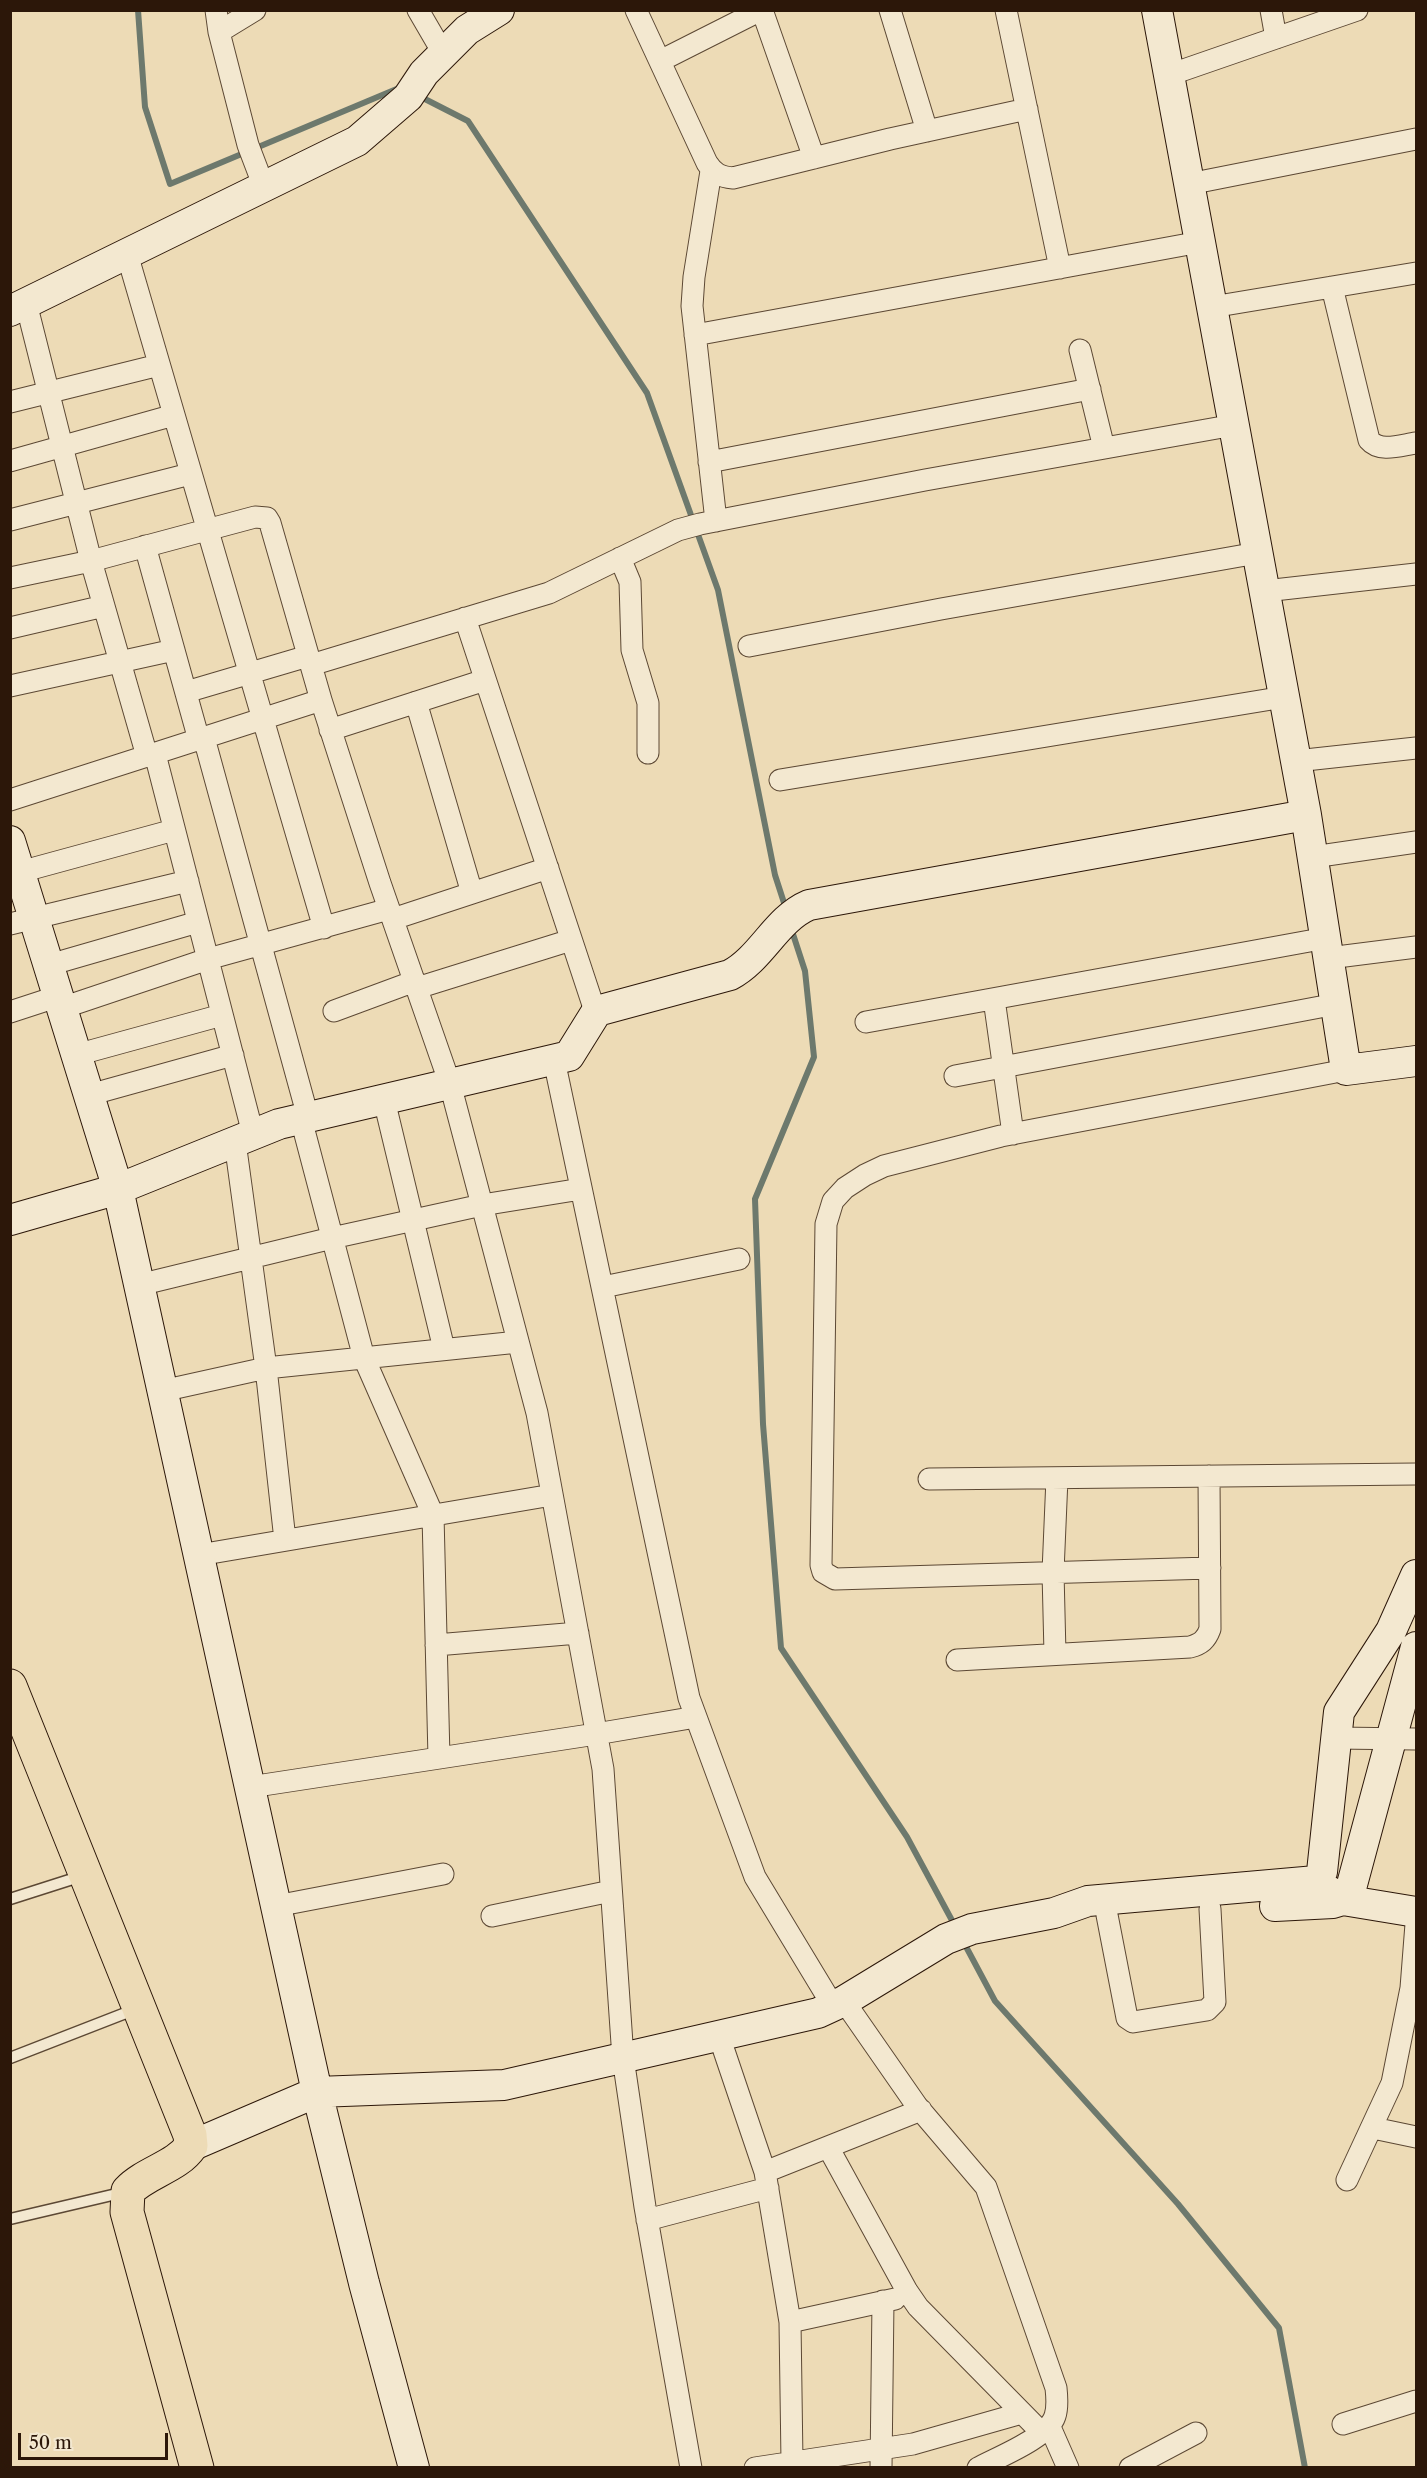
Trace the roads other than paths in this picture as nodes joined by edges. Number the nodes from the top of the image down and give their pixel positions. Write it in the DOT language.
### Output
graph roads {
  1 [pos="216,10"];
  2 [pos="255,10"];
  3 [pos="418,10"];
  4 [pos="499,10"];
  5 [pos="636,10"];
  6 [pos="761,10"];
  7 [pos="890,10"];
  8 [pos="1006,10"];
  9 [pos="1157,10"];
  10 [pos="1271,10"];
  11 [pos="1357,10"];
  12 [pos="219,32"];
  13 [pos="1276,38"];
  14 [pos="660,61"];
  15 [pos="425,74"];
  16 [pos="1169,75"];
  17 [pos="1027,109"];
  18 [pos="927,131"];
  19 [pos="1416,139"];
  20 [pos="814,158"];
  21 [pos="711,171"];
  22 [pos="261,180"];
  23 [pos="1189,184"];
  24 [pos="1200,242"];
  25 [pos="127,254"];
  26 [pos="1060,268"];
  27 [pos="1416,273"];
  28 [pos="1332,287"];
  29 [pos="18,307"];
  30 [pos="1212,307"];
  31 [pos="695,336"];
  32 [pos="1080,350"];
  33 [pos="159,365"];
  34 [pos="1090,389"];
  35 [pos="48,391"];
  36 [pos="10,402"];
  37 [pos="174,415"];
  38 [pos="1234,425"];
  39 [pos="1416,442"];
  40 [pos="62,447"];
  41 [pos="1104,448"];
  42 [pos="10,461"];
  43 [pos="709,462"];
  44 [pos="190,474"];
  45 [pos="76,504"];
  46 [pos="10,520"];
  47 [pos="708,522"];
  48 [pos="206,530"];
  49 [pos="145,546"];
  50 [pos="1257,553"];
  51 [pos="620,558"];
  52 [pos="91,561"];
  53 [pos="1416,574"];
  54 [pos="10,578"];
  55 [pos="1265,591"];
  56 [pos="104,606"];
  57 [pos="465,618"];
  58 [pos="10,628"];
  59 [pos="749,646"];
  60 [pos="174,650"];
  61 [pos="120,661"];
  62 [pos="310,661"];
  63 [pos="250,672"];
  64 [pos="485,680"];
  65 [pos="10,686"];
  66 [pos="186,692"];
  67 [pos="1284,696"];
  68 [pos="321,700"];
  69 [pos="416,702"];
  70 [pos="264,719"];
  71 [pos="330,730"];
  72 [pos="201,739"];
  73 [pos="1416,748"];
  74 [pos="648,753"];
  75 [pos="151,755"];
  76 [pos="1296,761"];
  77 [pos="780,780"];
  78 [pos="10,800"];
  79 [pos="1306,815"];
  80 [pos="174,830"];
  81 [pos="10,841"];
  82 [pos="1416,843"];
  83 [pos="1313,856"];
  84 [pos="548,868"];
  85 [pos="20,872"];
  86 [pos="188,881"];
  87 [pos="472,893"];
  88 [pos="391,914"];
  89 [pos="22,921"];
  90 [pos="198,922"];
  91 [pos="324,928"];
  92 [pos="572,940"];
  93 [pos="261,946"];
  94 [pos="1416,947"];
  95 [pos="1327,948"];
  96 [pos="208,959"];
  97 [pos="49,966"];
  98 [pos="416,985"];
  99 [pos="994,999"];
  100 [pos="61,1002"];
  101 [pos="1336,1004"];
  102 [pos="334,1011"];
  103 [pos="10,1012"];
  104 [pos="596,1014"];
  105 [pos="222,1015"];
  106 [pos="866,1022"];
  107 [pos="76,1055"];
  108 [pos="233,1055"];
  109 [pos="554,1060"];
  110 [pos="1416,1061"];
  111 [pos="1005,1066"];
  112 [pos="1346,1070"];
  113 [pos="955,1076"];
  114 [pos="450,1084"];
  115 [pos="89,1095"];
  116 [pos="384,1100"];
  117 [pos="304,1118"];
  118 [pos="1013,1134"];
  119 [pos="244,1138"];
  120 [pos="118,1189"];
  121 [pos="581,1189"];
  122 [pos="482,1204"];
  123 [pos="10,1220"];
  124 [pos="413,1220"];
  125 [pos="332,1238"];
  126 [pos="252,1257"];
  127 [pos="739,1259"];
  128 [pos="139,1285"];
  129 [pos="603,1287"];
  130 [pos="518,1342"];
  131 [pos="444,1349"];
  132 [pos="364,1358"];
  133 [pos="266,1368"];
  134 [pos="162,1392"];
  135 [pos="1416,1474"];
  136 [pos="1209,1476"];
  137 [pos="1057,1478"];
  138 [pos="929,1479"];
  139 [pos="552,1495"];
  140 [pos="433,1515"];
  141 [pos="285,1540"];
  142 [pos="198,1555"];
  143 [pos="1210,1568"];
  144 [pos="1053,1572"];
  145 [pos="1416,1575"];
  146 [pos="578,1633"];
  147 [pos="436,1645"];
  148 [pos="1055,1654"];
  149 [pos="957,1660"];
  150 [pos="1415,1660"];
  151 [pos="1372,1661"];
  152 [pos="10,1686"];
  153 [pos="696,1717"];
  154 [pos="596,1734"];
  155 [pos="1335,1738"];
  156 [pos="1404,1740"];
  157 [pos="439,1758"];
  158 [pos="250,1787"];
  159 [pos="443,1874"];
  160 [pos="86,1875"];
  161 [pos="1314,1882"];
  162 [pos="611,1891"];
  163 [pos="10,1899"];
  164 [pos="1343,1900"];
  165 [pos="1153,1904"];
  166 [pos="276,1906"];
  167 [pos="1210,1909"];
  168 [pos="1416,1912"];
  169 [pos="1054,1913"];
  170 [pos="1107,1915"];
  171 [pos="492,1916"];
  172 [pos="1416,1924"];
  173 [pos="839,2004"];
  174 [pos="139,2008"];
  175 [pos="719,2036"];
  176 [pos="10,2058"];
  177 [pos="622,2058"];
  178 [pos="317,2092"];
  179 [pos="921,2110"];
  180 [pos="1373,2128"];
  181 [pos="1416,2137"];
  182 [pos="191,2146"];
  183 [pos="828,2147"];
  184 [pos="767,2180"];
  185 [pos="1347,2180"];
  186 [pos="128,2191"];
  187 [pos="10,2219"];
  188 [pos="647,2220"];
  189 [pos="910,2295"];
  190 [pos="883,2301"];
  191 [pos="790,2322"];
  192 [pos="1416,2401"];
  193 [pos="1022,2413"];
  194 [pos="1342,2424"];
  195 [pos="1046,2430"];
  196 [pos="1196,2433"];
  197 [pos="880,2458"];
  198 [pos="792,2462"];
  199 [pos="197,2468"];
  200 [pos="414,2468"];
  201 [pos="691,2468"];
  202 [pos="755,2468"];
  203 [pos="978,2468"];
  204 [pos="1068,2468"];
  205 [pos="1130,2468"];
  1 -- 12 [label="street"];
  2 -- 12 [label="street"];
  3 -- 15 [label="street"];
  4 -- 15 [label="main road"];
  5 -- 14 [label="street"];
  6 -- 14 [label="street"];
  6 -- 20 [label="street"];
  7 -- 18 [label="street"];
  8 -- 17 [label="street"];
  9 -- 16 [label="main road"];
  10 -- 13 [label="street"];
  11 -- 13 [label="street"];
  12 -- 22 [label="street"];
  13 -- 16 [label="street"];
  14 -- 21 [label="street"];
  15 -- 22 [label="main road"];
  16 -- 23 [label="main road"];
  17 -- 18 [label="street"];
  17 -- 26 [label="street"];
  18 -- 20 [label="street"];
  19 -- 23 [label="street"];
  20 -- 21 [label="street"];
  21 -- 31 [label="street"];
  22 -- 25 [label="main road"];
  23 -- 24 [label="main road"];
  24 -- 26 [label="street"];
  24 -- 30 [label="main road"];
  25 -- 29 [label="main road"];
  25 -- 33 [label="street"];
  26 -- 31 [label="street"];
  27 -- 28 [label="street"];
  28 -- 30 [label="street"];
  28 -- 39 [label="street"];
  29 -- 35 [label="street"];
  30 -- 38 [label="main road"];
  31 -- 43 [label="street"];
  32 -- 34 [label="street"];
  33 -- 35 [label="street"];
  33 -- 37 [label="street"];
  34 -- 41 [label="street"];
  34 -- 43 [label="street"];
  35 -- 36 [label="street"];
  35 -- 40 [label="street"];
  37 -- 40 [label="street"];
  37 -- 44 [label="street"];
  38 -- 41 [label="street"];
  38 -- 50 [label="main road"];
  40 -- 42 [label="street"];
  40 -- 45 [label="street"];
  41 -- 47 [label="street"];
  43 -- 47 [label="street"];
  44 -- 45 [label="street"];
  44 -- 48 [label="street"];
  45 -- 46 [label="street"];
  45 -- 52 [label="street"];
  47 -- 51 [label="street"];
  48 -- 49 [label="street"];
  48 -- 62 [label="street"];
  48 -- 63 [label="street"];
  49 -- 52 [label="street"];
  49 -- 60 [label="street"];
  50 -- 55 [label="main road"];
  50 -- 59 [label="street"];
  51 -- 57 [label="street"];
  51 -- 74 [label="street"];
  52 -- 54 [label="street"];
  52 -- 56 [label="street"];
  53 -- 55 [label="street"];
  55 -- 67 [label="main road"];
  56 -- 58 [label="street"];
  56 -- 61 [label="street"];
  57 -- 62 [label="street"];
  57 -- 64 [label="street"];
  60 -- 61 [label="street"];
  60 -- 66 [label="street"];
  61 -- 65 [label="street"];
  61 -- 75 [label="street"];
  62 -- 63 [label="street"];
  62 -- 68 [label="street"];
  63 -- 66 [label="street"];
  63 -- 70 [label="street"];
  64 -- 69 [label="street"];
  64 -- 84 [label="street"];
  66 -- 72 [label="street"];
  67 -- 76 [label="main road"];
  67 -- 77 [label="street"];
  68 -- 70 [label="street"];
  68 -- 71 [label="street"];
  69 -- 71 [label="street"];
  69 -- 87 [label="street"];
  70 -- 72 [label="street"];
  70 -- 91 [label="street"];
  71 -- 88 [label="street"];
  72 -- 75 [label="street"];
  72 -- 93 [label="street"];
  73 -- 76 [label="street"];
  75 -- 78 [label="street"];
  75 -- 80 [label="street"];
  76 -- 79 [label="main road"];
  79 -- 83 [label="main road"];
  79 -- 104 [label="main road"];
  80 -- 85 [label="street"];
  80 -- 86 [label="street"];
  81 -- 85 [label="main road"];
  82 -- 83 [label="street"];
  83 -- 95 [label="main road"];
  84 -- 87 [label="street"];
  84 -- 92 [label="street"];
  85 -- 89 [label="main road"];
  86 -- 89 [label="street"];
  86 -- 90 [label="street"];
  87 -- 88 [label="street"];
  88 -- 91 [label="street"];
  88 -- 98 [label="street"];
  89 -- 97 [label="main road"];
  90 -- 96 [label="street"];
  90 -- 97 [label="street"];
  91 -- 93 [label="street"];
  92 -- 98 [label="street"];
  92 -- 104 [label="street"];
  93 -- 96 [label="street"];
  93 -- 117 [label="street"];
  94 -- 95 [label="street"];
  95 -- 99 [label="street"];
  95 -- 101 [label="main road"];
  96 -- 100 [label="street"];
  96 -- 105 [label="street"];
  97 -- 100 [label="main road"];
  98 -- 102 [label="street"];
  98 -- 114 [label="street"];
  99 -- 106 [label="street"];
  99 -- 111 [label="street"];
  100 -- 103 [label="street"];
  100 -- 107 [label="main road"];
  101 -- 111 [label="street"];
  101 -- 112 [label="main road"];
  104 -- 109 [label="main road"];
  105 -- 107 [label="street"];
  105 -- 108 [label="street"];
  107 -- 115 [label="main road"];
  108 -- 115 [label="street"];
  108 -- 119 [label="street"];
  109 -- 114 [label="main road"];
  109 -- 121 [label="street"];
  110 -- 112 [label="main road"];
  111 -- 113 [label="street"];
  111 -- 118 [label="street"];
  112 -- 118 [label="street"];
  114 -- 116 [label="main road"];
  114 -- 122 [label="street"];
  115 -- 120 [label="main road"];
  116 -- 117 [label="main road"];
  116 -- 124 [label="street"];
  117 -- 119 [label="main road"];
  117 -- 125 [label="street"];
  118 -- 144 [label="street"];
  119 -- 120 [label="main road"];
  119 -- 126 [label="street"];
  120 -- 123 [label="main road"];
  120 -- 128 [label="main road"];
  121 -- 122 [label="street"];
  121 -- 129 [label="street"];
  122 -- 124 [label="street"];
  122 -- 130 [label="street"];
  124 -- 125 [label="street"];
  124 -- 131 [label="street"];
  125 -- 126 [label="street"];
  125 -- 132 [label="street"];
  126 -- 128 [label="street"];
  126 -- 133 [label="street"];
  127 -- 129 [label="street"];
  128 -- 134 [label="main road"];
  129 -- 153 [label="street"];
  130 -- 131 [label="street"];
  130 -- 139 [label="street"];
  131 -- 132 [label="street"];
  132 -- 133 [label="street"];
  132 -- 140 [label="street"];
  133 -- 134 [label="street"];
  133 -- 141 [label="street"];
  134 -- 142 [label="main road"];
  135 -- 136 [label="street"];
  136 -- 137 [label="street"];
  136 -- 143 [label="street"];
  137 -- 138 [label="street"];
  137 -- 144 [label="street"];
  139 -- 140 [label="street"];
  139 -- 146 [label="street"];
  140 -- 141 [label="street"];
  140 -- 147 [label="street"];
  141 -- 142 [label="street"];
  142 -- 158 [label="main road"];
  143 -- 144 [label="street"];
  143 -- 148 [label="street"];
  144 -- 148 [label="street"];
  145 -- 151 [label="main road"];
  146 -- 147 [label="street"];
  146 -- 154 [label="street"];
  147 -- 157 [label="street"];
  148 -- 149 [label="street"];
  150 -- 151 [label="street"];
  150 -- 156 [label="main road"];
  151 -- 155 [label="main road"];
  152 -- 160 [label="main road"];
  153 -- 154 [label="street"];
  153 -- 173 [label="street"];
  154 -- 157 [label="street"];
  154 -- 162 [label="street"];
  155 -- 156 [label="street"];
  155 -- 161 [label="main road"];
  156 -- 164 [label="main road"];
  157 -- 158 [label="street"];
  158 -- 166 [label="main road"];
  159 -- 166 [label="street"];
  160 -- 163 [label="lane"];
  160 -- 174 [label="main road"];
  161 -- 164 [label="main road"];
  161 -- 165 [label="main road"];
  162 -- 171 [label="street"];
  162 -- 177 [label="street"];
  164 -- 167 [label="main road"];
  164 -- 168 [label="main road"];
  165 -- 167 [label="main road"];
  165 -- 169 [label="main road"];
  165 -- 170 [label="main road"];
  166 -- 178 [label="main road"];
  167 -- 170 [label="street"];
  169 -- 170 [label="main road"];
  169 -- 173 [label="main road"];
  172 -- 180 [label="street"];
  173 -- 175 [label="main road"];
  173 -- 179 [label="street"];
  174 -- 176 [label="lane"];
  174 -- 182 [label="main road"];
  175 -- 177 [label="main road"];
  175 -- 184 [label="street"];
  177 -- 178 [label="main road"];
  177 -- 188 [label="street"];
  178 -- 182 [label="main road"];
  178 -- 200 [label="main road"];
  179 -- 183 [label="street"];
  179 -- 195 [label="street"];
  180 -- 181 [label="street"];
  180 -- 185 [label="street"];
  182 -- 186 [label="main road"];
  183 -- 184 [label="street"];
  183 -- 189 [label="street"];
  184 -- 188 [label="street"];
  184 -- 191 [label="street"];
  186 -- 187 [label="lane"];
  186 -- 199 [label="main road"];
  188 -- 201 [label="street"];
  189 -- 190 [label="street"];
  189 -- 193 [label="street"];
  190 -- 191 [label="street"];
  190 -- 197 [label="street"];
  191 -- 198 [label="street"];
  192 -- 194 [label="street"];
  193 -- 195 [label="street"];
  193 -- 197 [label="street"];
  195 -- 203 [label="street"];
  195 -- 204 [label="street"];
  196 -- 205 [label="street"];
  197 -- 198 [label="street"];
  198 -- 202 [label="street"];
}
